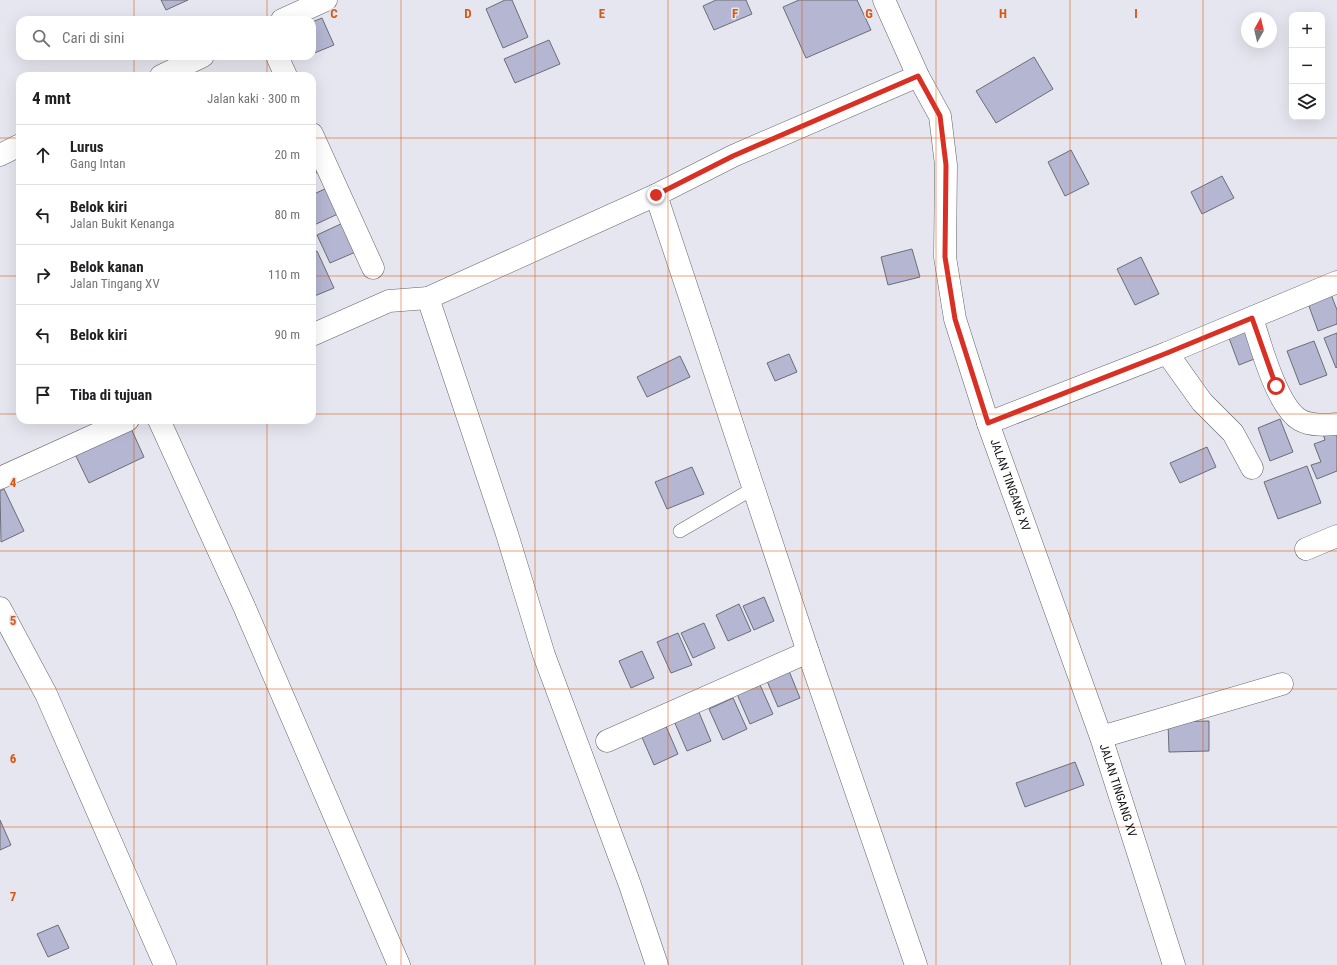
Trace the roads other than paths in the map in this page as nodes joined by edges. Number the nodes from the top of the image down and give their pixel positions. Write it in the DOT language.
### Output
graph roads {
  1 [pos="326,0"];
  2 [pos="884,0"];
  3 [pos="291,16"];
  4 [pos="279,60"];
  5 [pos="193,65"];
  6 [pos="173,72"];
  7 [pos="284,72"];
  8 [pos="918,76"];
  9 [pos="316,143"];
  10 [pos="16,147"];
  11 [pos="0,154"];
  12 [pos="656,195"];
  13 [pos="373,268"];
  14 [pos="1337,282"];
  15 [pos="428,298"];
  16 [pos="1252,318"];
  17 [pos="316,334"];
  18 [pos="1167,353"];
  19 [pos="988,423"];
  20 [pos="119,424"];
  21 [pos="161,424"];
  22 [pos="1337,424"];
  23 [pos="1252,468"];
  24 [pos="0,478"];
  25 [pos="754,488"];
  26 [pos="680,531"];
  27 [pos="1337,536"];
  28 [pos="1306,549"];
  29 [pos="0,608"];
  30 [pos="808,652"];
  31 [pos="1282,684"];
  32 [pos="1101,737"];
  33 [pos="607,741"];
  34 [pos="165,965"];
  35 [pos="398,965"];
  36 [pos="656,965"];
  37 [pos="916,965"];
  38 [pos="1174,965"];
  1 -- 3 [label="street"];
  2 -- 8 [label="street, JALAN TINGANG XV"];
  4 -- 7 [label="street"];
  5 -- 6 [label="street"];
  8 -- 12 [label="street"];
  8 -- 19 [label="street, JALAN TINGANG XV"];
  9 -- 13 [label="street"];
  10 -- 11 [label="street"];
  12 -- 15 [label="street"];
  12 -- 25 [label="street"];
  14 -- 16 [label="street"];
  15 -- 17 [label="street"];
  15 -- 36 [label="street"];
  16 -- 18 [label="street"];
  16 -- 22 [label="street"];
  18 -- 19 [label="street"];
  18 -- 23 [label="street"];
  19 -- 32 [label="street, JALAN TINGANG XV"];
  20 -- 24 [label="street"];
  21 -- 35 [label="street"];
  25 -- 26 [label="lane"];
  25 -- 30 [label="street"];
  27 -- 28 [label="street"];
  29 -- 34 [label="street"];
  30 -- 33 [label="street"];
  30 -- 37 [label="street"];
  31 -- 32 [label="street"];
  32 -- 38 [label="street, JALAN TINGANG XV"];
}
